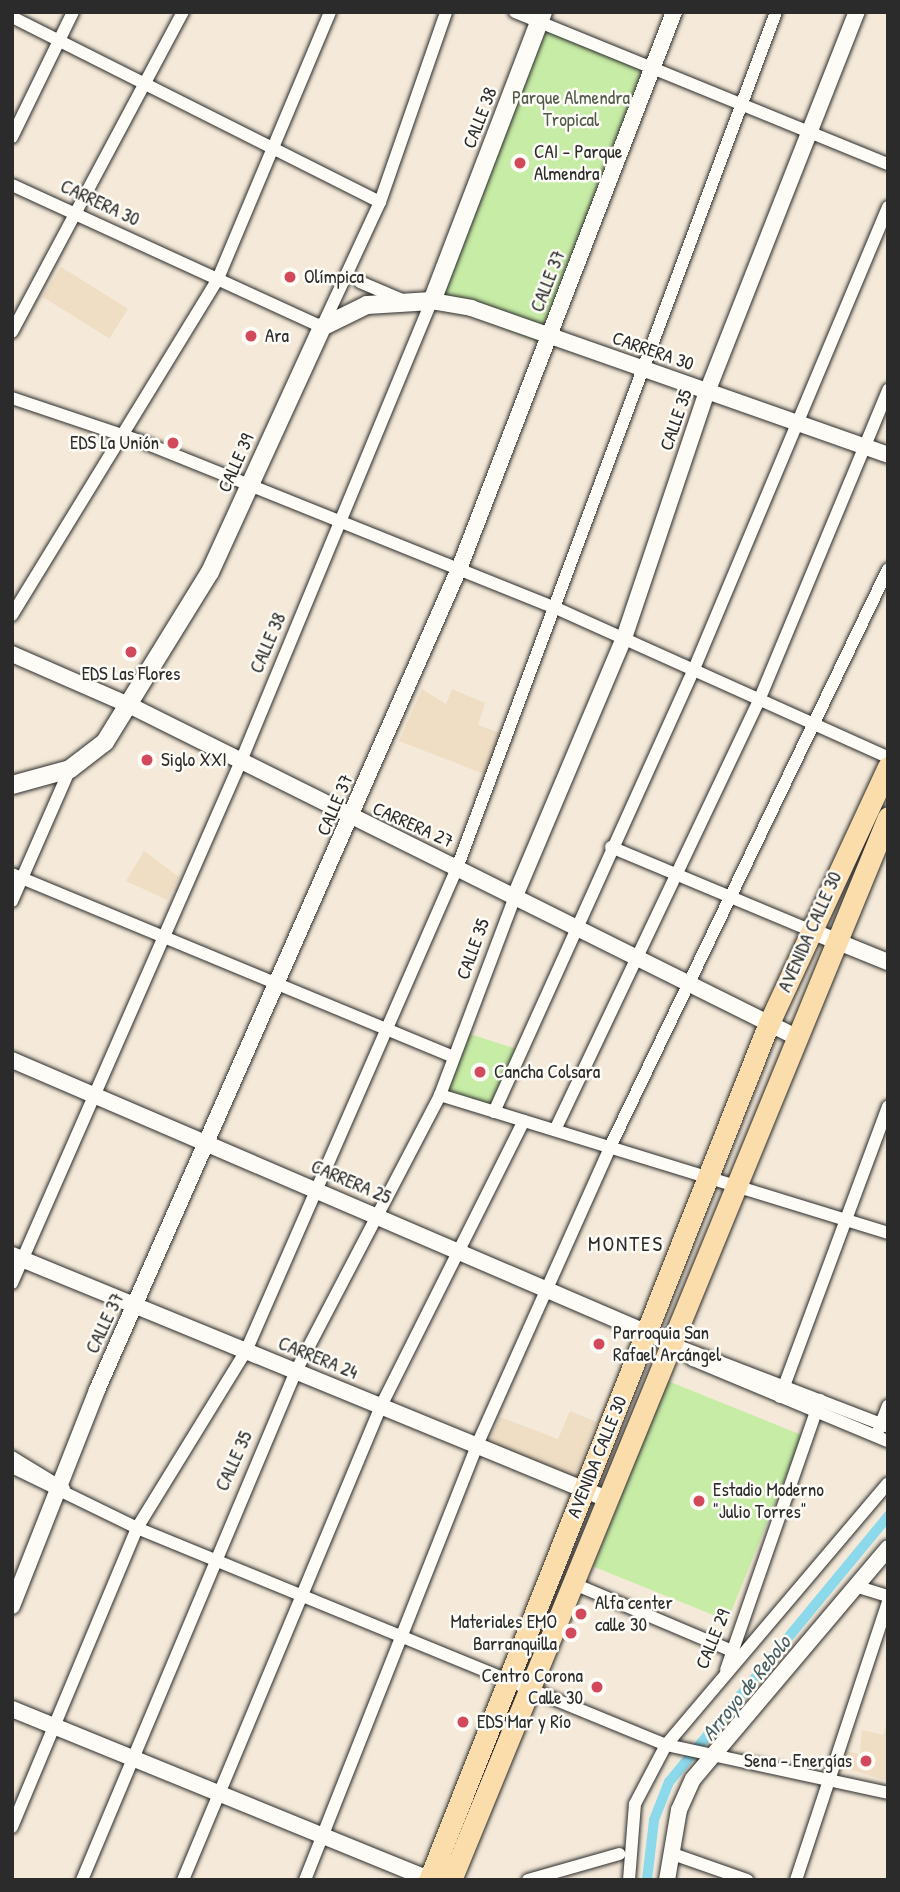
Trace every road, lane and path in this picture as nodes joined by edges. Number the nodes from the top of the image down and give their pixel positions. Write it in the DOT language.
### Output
graph roads {
  1 [pos="73,12"];
  2 [pos="183,12"];
  3 [pos="330,12"];
  4 [pos="446,12"];
  5 [pos="515,12"];
  6 [pos="674,12"];
  7 [pos="776,12"];
  8 [pos="857,12"];
  9 [pos="12,17"];
  10 [pos="541,17"];
  11 [pos="59,39"];
  12 [pos="654,66"];
  13 [pos="146,82"];
  14 [pos="745,103"];
  15 [pos="807,130"];
  16 [pos="12,136"];
  17 [pos="274,149"];
  18 [pos="888,164"];
  19 [pos="12,185"];
  20 [pos="380,202"];
  21 [pos="888,207"];
  22 [pos="75,215"];
  23 [pos="217,281"];
  24 [pos="360,282"];
  25 [pos="402,300"];
  26 [pos="432,301"];
  27 [pos="322,327"];
  28 [pos="12,332"];
  29 [pos="549,337"];
  30 [pos="646,371"];
  31 [pos="888,390"];
  32 [pos="707,392"];
  33 [pos="12,398"];
  34 [pos="799,424"];
  35 [pos="123,435"];
  36 [pos="862,446"];
  37 [pos="888,455"];
  38 [pos="249,488"];
  39 [pos="341,524"];
  40 [pos="459,569"];
  41 [pos="888,569"];
  42 [pos="558,609"];
  43 [pos="12,615"];
  44 [pos="624,638"];
  45 [pos="12,654"];
  46 [pos="694,669"];
  47 [pos="760,698"];
  48 [pos="129,705"];
  49 [pos="814,723"];
  50 [pos="888,757"];
  51 [pos="241,761"];
  52 [pos="888,767"];
  53 [pos="70,769"];
  54 [pos="12,785"];
  55 [pos="888,817"];
  56 [pos="351,820"];
  57 [pos="611,847"];
  58 [pos="457,868"];
  59 [pos="673,873"];
  60 [pos="17,876"];
  61 [pos="515,895"];
  62 [pos="730,897"];
  63 [pos="12,901"];
  64 [pos="574,925"];
  65 [pos="809,930"];
  66 [pos="167,934"];
  67 [pos="835,941"];
  68 [pos="634,955"];
  69 [pos="888,962"];
  70 [pos="281,983"];
  71 [pos="689,983"];
  72 [pos="769,1023"];
  73 [pos="389,1029"];
  74 [pos="796,1037"];
  75 [pos="454,1057"];
  76 [pos="12,1060"];
  77 [pos="96,1095"];
  78 [pos="440,1095"];
  79 [pos="888,1106"];
  80 [pos="494,1112"];
  81 [pos="524,1121"];
  82 [pos="555,1130"];
  83 [pos="209,1144"];
  84 [pos="610,1147"];
  85 [pos="711,1179"];
  86 [pos="736,1186"];
  87 [pos="320,1191"];
  88 [pos="379,1216"];
  89 [pos="845,1220"];
  90 [pos="888,1233"];
  91 [pos="458,1250"];
  92 [pos="18,1257"];
  93 [pos="12,1283"];
  94 [pos="549,1287"];
  95 [pos="136,1306"];
  96 [pos="646,1332"];
  97 [pos="673,1344"];
  98 [pos="246,1351"];
  99 [pos="296,1371"];
  100 [pos="782,1391"];
  101 [pos="381,1406"];
  102 [pos="818,1406"];
  103 [pos="888,1406"];
  104 [pos="883,1432"];
  105 [pos="477,1445"];
  106 [pos="12,1457"];
  107 [pos="12,1467"];
  108 [pos="888,1483"];
  109 [pos="61,1488"];
  110 [pos="584,1489"];
  111 [pos="607,1499"];
  112 [pos="137,1528"];
  113 [pos="888,1548"];
  114 [pos="215,1557"];
  115 [pos="572,1583"];
  116 [pos="855,1586"];
  117 [pos="303,1592"];
  118 [pos="888,1599"];
  119 [pos="12,1606"];
  120 [pos="400,1636"];
  121 [pos="733,1651"];
  122 [pos="723,1677"];
  123 [pos="507,1682"];
  124 [pos="530,1690"];
  125 [pos="12,1709"];
  126 [pos="55,1727"];
  127 [pos="671,1746"];
  128 [pos="708,1754"];
  129 [pos="130,1758"];
  130 [pos="825,1779"];
  131 [pos="216,1793"];
  132 [pos="888,1793"];
  133 [pos="12,1827"];
  134 [pos="322,1837"];
  135 [pos="670,1853"];
  136 [pos="618,1854"];
  137 [pos="429,1879"];
  138 [pos="82,1880"];
  139 [pos="183,1880"];
  140 [pos="305,1880"];
  141 [pos="451,1880"];
  142 [pos="528,1880"];
  143 [pos="629,1880"];
  144 [pos="667,1880"];
  145 [pos="747,1880"];
  146 [pos="796,1880"];
  1 -- 11 [label="street"];
  2 -- 13 [label="street"];
  3 -- 17 [label="street"];
  4 -- 20 [label="street, CALLE 39"];
  5 -- 10 [label="street"];
  6 -- 12 [label="street, CALLE 37"];
  7 -- 14 [label="street"];
  8 -- 15 [label="street, CALLE 35"];
  9 -- 11 [label="street"];
  10 -- 12 [label="street"];
  10 -- 26 [label="main road, CALLE 38"];
  11 -- 13 [label="street"];
  11 -- 16 [label="street"];
  12 -- 14 [label="street"];
  12 -- 29 [label="street, CALLE 37"];
  13 -- 17 [label="street"];
  13 -- 22 [label="street"];
  14 -- 15 [label="street"];
  14 -- 30 [label="street"];
  15 -- 18 [label="street"];
  15 -- 32 [label="street, CALLE 35"];
  17 -- 20 [label="street"];
  17 -- 23 [label="street"];
  19 -- 22 [label="street, CARRERA 30"];
  20 -- 27 [label="street, CALLE 39"];
  21 -- 34 [label="street"];
  22 -- 23 [label="street, CARRERA 30"];
  22 -- 28 [label="street"];
  23 -- 27 [label="street, CARRERA 30"];
  23 -- 35 [label="street"];
  24 -- 25 [label="street, CARRERA 30"];
  25 -- 26 [label="main road, CARRERA 30"];
  25 -- 27 [label="main road, CARRERA 30"];
  26 -- 29 [label="street, CARRERA 30"];
  26 -- 39 [label="street, CALLE 38"];
  27 -- 38 [label="main road, CALLE 39"];
  29 -- 30 [label="street, CARRERA 30"];
  29 -- 40 [label="street, CALLE 37"];
  30 -- 32 [label="street, CARRERA 30"];
  30 -- 42 [label="street"];
  31 -- 36 [label="street"];
  32 -- 34 [label="street, CARRERA 30"];
  32 -- 44 [label="street, CALLE 35"];
  33 -- 35 [label="street"];
  34 -- 36 [label="street, CARRERA 30"];
  34 -- 46 [label="street"];
  35 -- 38 [label="street"];
  35 -- 43 [label="street"];
  36 -- 37 [label="street, CARRERA 30"];
  36 -- 47 [label="street"];
  38 -- 39 [label="street"];
  38 -- 48 [label="main road, CALLE 39"];
  39 -- 40 [label="street"];
  39 -- 51 [label="street, CALLE 38"];
  40 -- 42 [label="street"];
  40 -- 56 [label="street, CALLE 37"];
  41 -- 49 [label="street"];
  42 -- 44 [label="street"];
  42 -- 58 [label="street"];
  44 -- 46 [label="street"];
  44 -- 61 [label="street, CALLE 35"];
  45 -- 48 [label="street, CARRERA 27"];
  46 -- 47 [label="street"];
  46 -- 57 [label="street"];
  47 -- 49 [label="street"];
  47 -- 59 [label="street"];
  48 -- 51 [label="street, CARRERA 27"];
  48 -- 53 [label="main road, CALLE 39"];
  49 -- 50 [label="street"];
  49 -- 62 [label="street"];
  51 -- 56 [label="street, CARRERA 27"];
  51 -- 66 [label="street, CALLE 38"];
  52 -- 65 [label="highway, AVENIDA CALLE 30"];
  53 -- 54 [label="main road"];
  53 -- 60 [label="street, CALLE 39"];
  55 -- 67 [label="highway, AVENIDA CALLE 30"];
  56 -- 58 [label="street, CARRERA 27"];
  56 -- 70 [label="street, CALLE 37"];
  57 -- 59 [label="street"];
  57 -- 64 [label="street"];
  58 -- 61 [label="street, CARRERA 27"];
  58 -- 73 [label="street"];
  59 -- 62 [label="street"];
  59 -- 68 [label="street"];
  60 -- 63 [label="street, CALLE 39"];
  60 -- 66 [label="street"];
  61 -- 64 [label="street, CARRERA 27"];
  61 -- 75 [label="street, CALLE 35"];
  62 -- 65 [label="street"];
  62 -- 71 [label="street"];
  64 -- 68 [label="street, CARRERA 27"];
  64 -- 80 [label="street"];
  65 -- 67 [label="street"];
  65 -- 72 [label="highway, AVENIDA CALLE 30"];
  66 -- 70 [label="street"];
  66 -- 77 [label="street, CALLE 38"];
  67 -- 69 [label="street"];
  67 -- 74 [label="highway, AVENIDA CALLE 30"];
  68 -- 71 [label="street, CARRERA 27"];
  68 -- 82 [label="street"];
  70 -- 73 [label="street"];
  70 -- 83 [label="street, CALLE 37"];
  71 -- 72 [label="street, CARRERA 27"];
  71 -- 84 [label="street"];
  72 -- 74 [label="street, CARRERA 27"];
  72 -- 85 [label="highway, AVENIDA CALLE 30"];
  73 -- 75 [label="street"];
  73 -- 87 [label="street"];
  74 -- 86 [label="highway, AVENIDA CALLE 30"];
  75 -- 78 [label="street, CALLE 35"];
  76 -- 77 [label="street, CARRERA 25"];
  77 -- 83 [label="street, CARRERA 25"];
  77 -- 92 [label="street, CALLE 38"];
  78 -- 80 [label="street"];
  78 -- 88 [label="street, CALLE 35"];
  79 -- 89 [label="street"];
  80 -- 81 [label="street"];
  81 -- 82 [label="street"];
  81 -- 91 [label="street"];
  82 -- 84 [label="street"];
  83 -- 87 [label="street, CARRERA 25"];
  83 -- 95 [label="street, CALLE 37"];
  84 -- 85 [label="street"];
  84 -- 94 [label="street"];
  85 -- 86 [label="street"];
  85 -- 96 [label="highway, AVENIDA CALLE 30"];
  86 -- 89 [label="street"];
  86 -- 97 [label="highway, AVENIDA CALLE 30"];
  87 -- 88 [label="street, CARRERA 25"];
  87 -- 98 [label="street"];
  88 -- 91 [label="street, CARRERA 25"];
  88 -- 99 [label="street, CALLE 35"];
  89 -- 90 [label="street"];
  89 -- 100 [label="street"];
  91 -- 94 [label="street, CARRERA 25"];
  91 -- 101 [label="street"];
  92 -- 93 [label="street, CALLE 38"];
  92 -- 95 [label="street, CARRERA 24"];
  94 -- 96 [label="street, CARRERA 25"];
  94 -- 105 [label="street"];
  95 -- 98 [label="street, CARRERA 24"];
  95 -- 109 [label="street, CALLE 37"];
  96 -- 97 [label="street, CARRERA 25"];
  96 -- 110 [label="highway, AVENIDA CALLE 30"];
  97 -- 100 [label="street, CARRERA 25"];
  97 -- 111 [label="highway, AVENIDA CALLE 30"];
  98 -- 99 [label="street, CARRERA 24"];
  98 -- 112 [label="street"];
  99 -- 101 [label="street, CARRERA 24"];
  99 -- 114 [label="street, CALLE 35"];
  100 -- 102 [label="street, CARRERA 25"];
  101 -- 105 [label="street, CARRERA 24"];
  101 -- 117 [label="street"];
  102 -- 104 [label="street, CARRERA 25"];
  102 -- 121 [label="street, CALLE 29"];
  103 -- 104 [label="street"];
  105 -- 110 [label="street, CARRERA 24"];
  105 -- 120 [label="street"];
  106 -- 109 [label="street"];
  107 -- 109 [label="street"];
  108 -- 122 [label="street"];
  109 -- 112 [label="street"];
  109 -- 119 [label="street, CALLE 37"];
  110 -- 111 [label="street, CARRERA 24"];
  110 -- 123 [label="highway, AVENIDA CALLE 30"];
  111 -- 115 [label="highway, AVENIDA CALLE 30"];
  112 -- 114 [label="street"];
  112 -- 126 [label="street"];
  113 -- 116 [label="street"];
  114 -- 117 [label="street"];
  114 -- 129 [label="street, CALLE 35"];
  115 -- 121 [label="street"];
  115 -- 124 [label="highway, AVENIDA CALLE 30"];
  116 -- 118 [label="street"];
  116 -- 128 [label="street"];
  117 -- 120 [label="street"];
  117 -- 131 [label="street"];
  118 -- 130 [label="street"];
  120 -- 123 [label="street"];
  120 -- 134 [label="street"];
  121 -- 122 [label="street, CALLE 29"];
  122 -- 127 [label="street, CALLE 29"];
  123 -- 124 [label="street"];
  123 -- 137 [label="highway, AVENIDA CALLE 30"];
  124 -- 127 [label="street"];
  124 -- 141 [label="highway, AVENIDA CALLE 30"];
  125 -- 126 [label="street"];
  126 -- 129 [label="street"];
  126 -- 133 [label="street"];
  127 -- 128 [label="street"];
  127 -- 143 [label="street, CALLE 29"];
  128 -- 130 [label="street"];
  128 -- 135 [label="street"];
  129 -- 131 [label="street"];
  129 -- 138 [label="street, CALLE 35"];
  130 -- 132 [label="street"];
  130 -- 146 [label="street"];
  131 -- 134 [label="street"];
  131 -- 139 [label="street"];
  134 -- 137 [label="street"];
  134 -- 140 [label="street"];
  135 -- 144 [label="street"];
  135 -- 145 [label="street"];
  136 -- 142 [label="street"];
}
